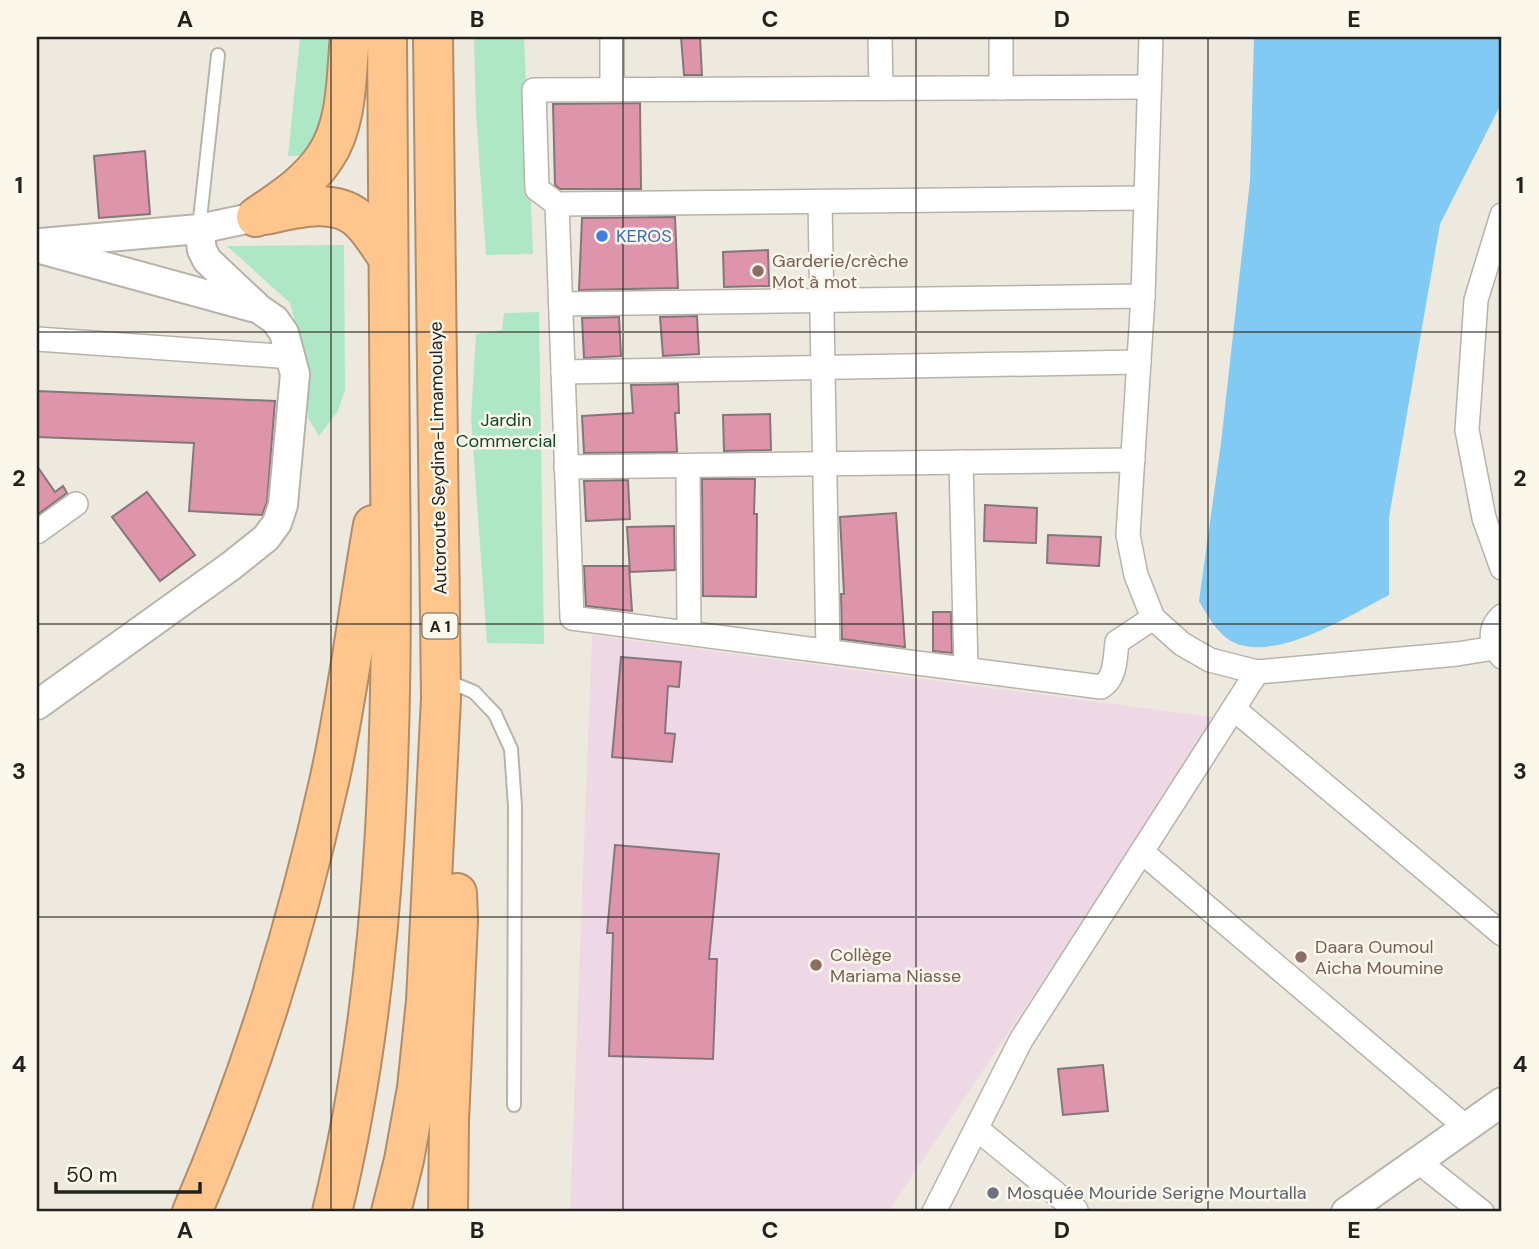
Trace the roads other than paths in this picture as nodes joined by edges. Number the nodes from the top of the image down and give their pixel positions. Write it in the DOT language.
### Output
graph roads {
  1 [pos="350,37"];
  2 [pos="387,37"];
  3 [pos="433,37"];
  4 [pos="612,37"];
  5 [pos="880,37"];
  6 [pos="1001,37"];
  7 [pos="1151,37"];
  8 [pos="218,55"];
  9 [pos="1149,87"];
  10 [pos="1001,88"];
  11 [pos="612,89"];
  12 [pos="881,89"];
  13 [pos="1146,198"];
  14 [pos="820,202"];
  15 [pos="557,204"];
  16 [pos="1502,216"];
  17 [pos="257,217"];
  18 [pos="199,229"];
  19 [pos="37,246"];
  20 [pos="387,256"];
  21 [pos="1143,296"];
  22 [pos="822,301"];
  23 [pos="561,304"];
  24 [pos="259,309"];
  25 [pos="37,339"];
  26 [pos="292,357"];
  27 [pos="1139,362"];
  28 [pos="823,368"];
  29 [pos="563,372"];
  30 [pos="389,387"];
  31 [pos="1133,460"];
  32 [pos="961,462"];
  33 [pos="825,464"];
  34 [pos="688,466"];
  35 [pos="566,467"];
  36 [pos="76,505"];
  37 [pos="37,532"];
  38 [pos="1502,568"];
  39 [pos="1502,616"];
  40 [pos="1153,618"];
  41 [pos="688,633"];
  42 [pos="828,651"];
  43 [pos="1498,652"];
  44 [pos="965,669"];
  45 [pos="1257,671"];
  46 [pos="441,688"];
  47 [pos="37,705"];
  48 [pos="1234,709"];
  49 [pos="1142,852"];
  50 [pos="1502,934"];
  51 [pos="1502,1102"];
  52 [pos="513,1105"];
  53 [pos="1467,1128"];
  54 [pos="977,1129"];
  55 [pos="1419,1162"];
  56 [pos="192,1212"];
  57 [pos="332,1212"];
  58 [pos="391,1212"];
  59 [pos="448,1212"];
  60 [pos="934,1212"];
  61 [pos="1075,1212"];
  62 [pos="1346,1212"];
  63 [pos="1482,1212"];
  1 -- 17 [label="highway"];
  2 -- 20 [label="highway"];
  3 -- 46 [label="highway, Autoroute Seydina-Limamoulaye / A 1"];
  4 -- 11 [label="street"];
  5 -- 12 [label="street"];
  6 -- 10 [label="street"];
  7 -- 9 [label="street"];
  8 -- 18 [label="lane"];
  9 -- 10 [label="street"];
  9 -- 13 [label="street"];
  10 -- 12 [label="street"];
  11 -- 12 [label="street"];
  11 -- 15 [label="street"];
  13 -- 14 [label="street"];
  13 -- 21 [label="street"];
  14 -- 15 [label="street"];
  14 -- 22 [label="street"];
  15 -- 23 [label="street"];
  16 -- 38 [label="street"];
  17 -- 18 [label="street"];
  17 -- 20 [label="highway"];
  18 -- 19 [label="street"];
  18 -- 24 [label="street"];
  19 -- 24 [label="street"];
  20 -- 30 [label="highway"];
  21 -- 22 [label="street"];
  21 -- 27 [label="street"];
  22 -- 23 [label="street"];
  22 -- 28 [label="street"];
  23 -- 29 [label="street"];
  24 -- 26 [label="street"];
  25 -- 26 [label="street"];
  26 -- 47 [label="street"];
  27 -- 28 [label="street"];
  27 -- 31 [label="street"];
  28 -- 29 [label="street"];
  28 -- 33 [label="street"];
  29 -- 35 [label="street"];
  30 -- 56 [label="highway"];
  30 -- 57 [label="highway"];
  31 -- 32 [label="street"];
  31 -- 40 [label="street"];
  32 -- 33 [label="street"];
  32 -- 44 [label="street"];
  33 -- 34 [label="street"];
  33 -- 42 [label="street"];
  34 -- 35 [label="street"];
  34 -- 41 [label="street"];
  35 -- 41 [label="street"];
  36 -- 37 [label="street"];
  39 -- 43 [label="street"];
  40 -- 44 [label="street"];
  40 -- 45 [label="street"];
  41 -- 42 [label="street"];
  42 -- 44 [label="street"];
  43 -- 45 [label="street"];
  45 -- 48 [label="street"];
  46 -- 52 [label="lane"];
  46 -- 58 [label="highway, Autoroute Seydina-Limamoulaye / A 1"];
  46 -- 59 [label="highway"];
  48 -- 49 [label="street"];
  48 -- 50 [label="street"];
  49 -- 53 [label="street"];
  49 -- 54 [label="street"];
  51 -- 53 [label="street"];
  53 -- 55 [label="street"];
  54 -- 60 [label="street"];
  54 -- 61 [label="street"];
  55 -- 62 [label="street"];
  55 -- 63 [label="street"];
}
